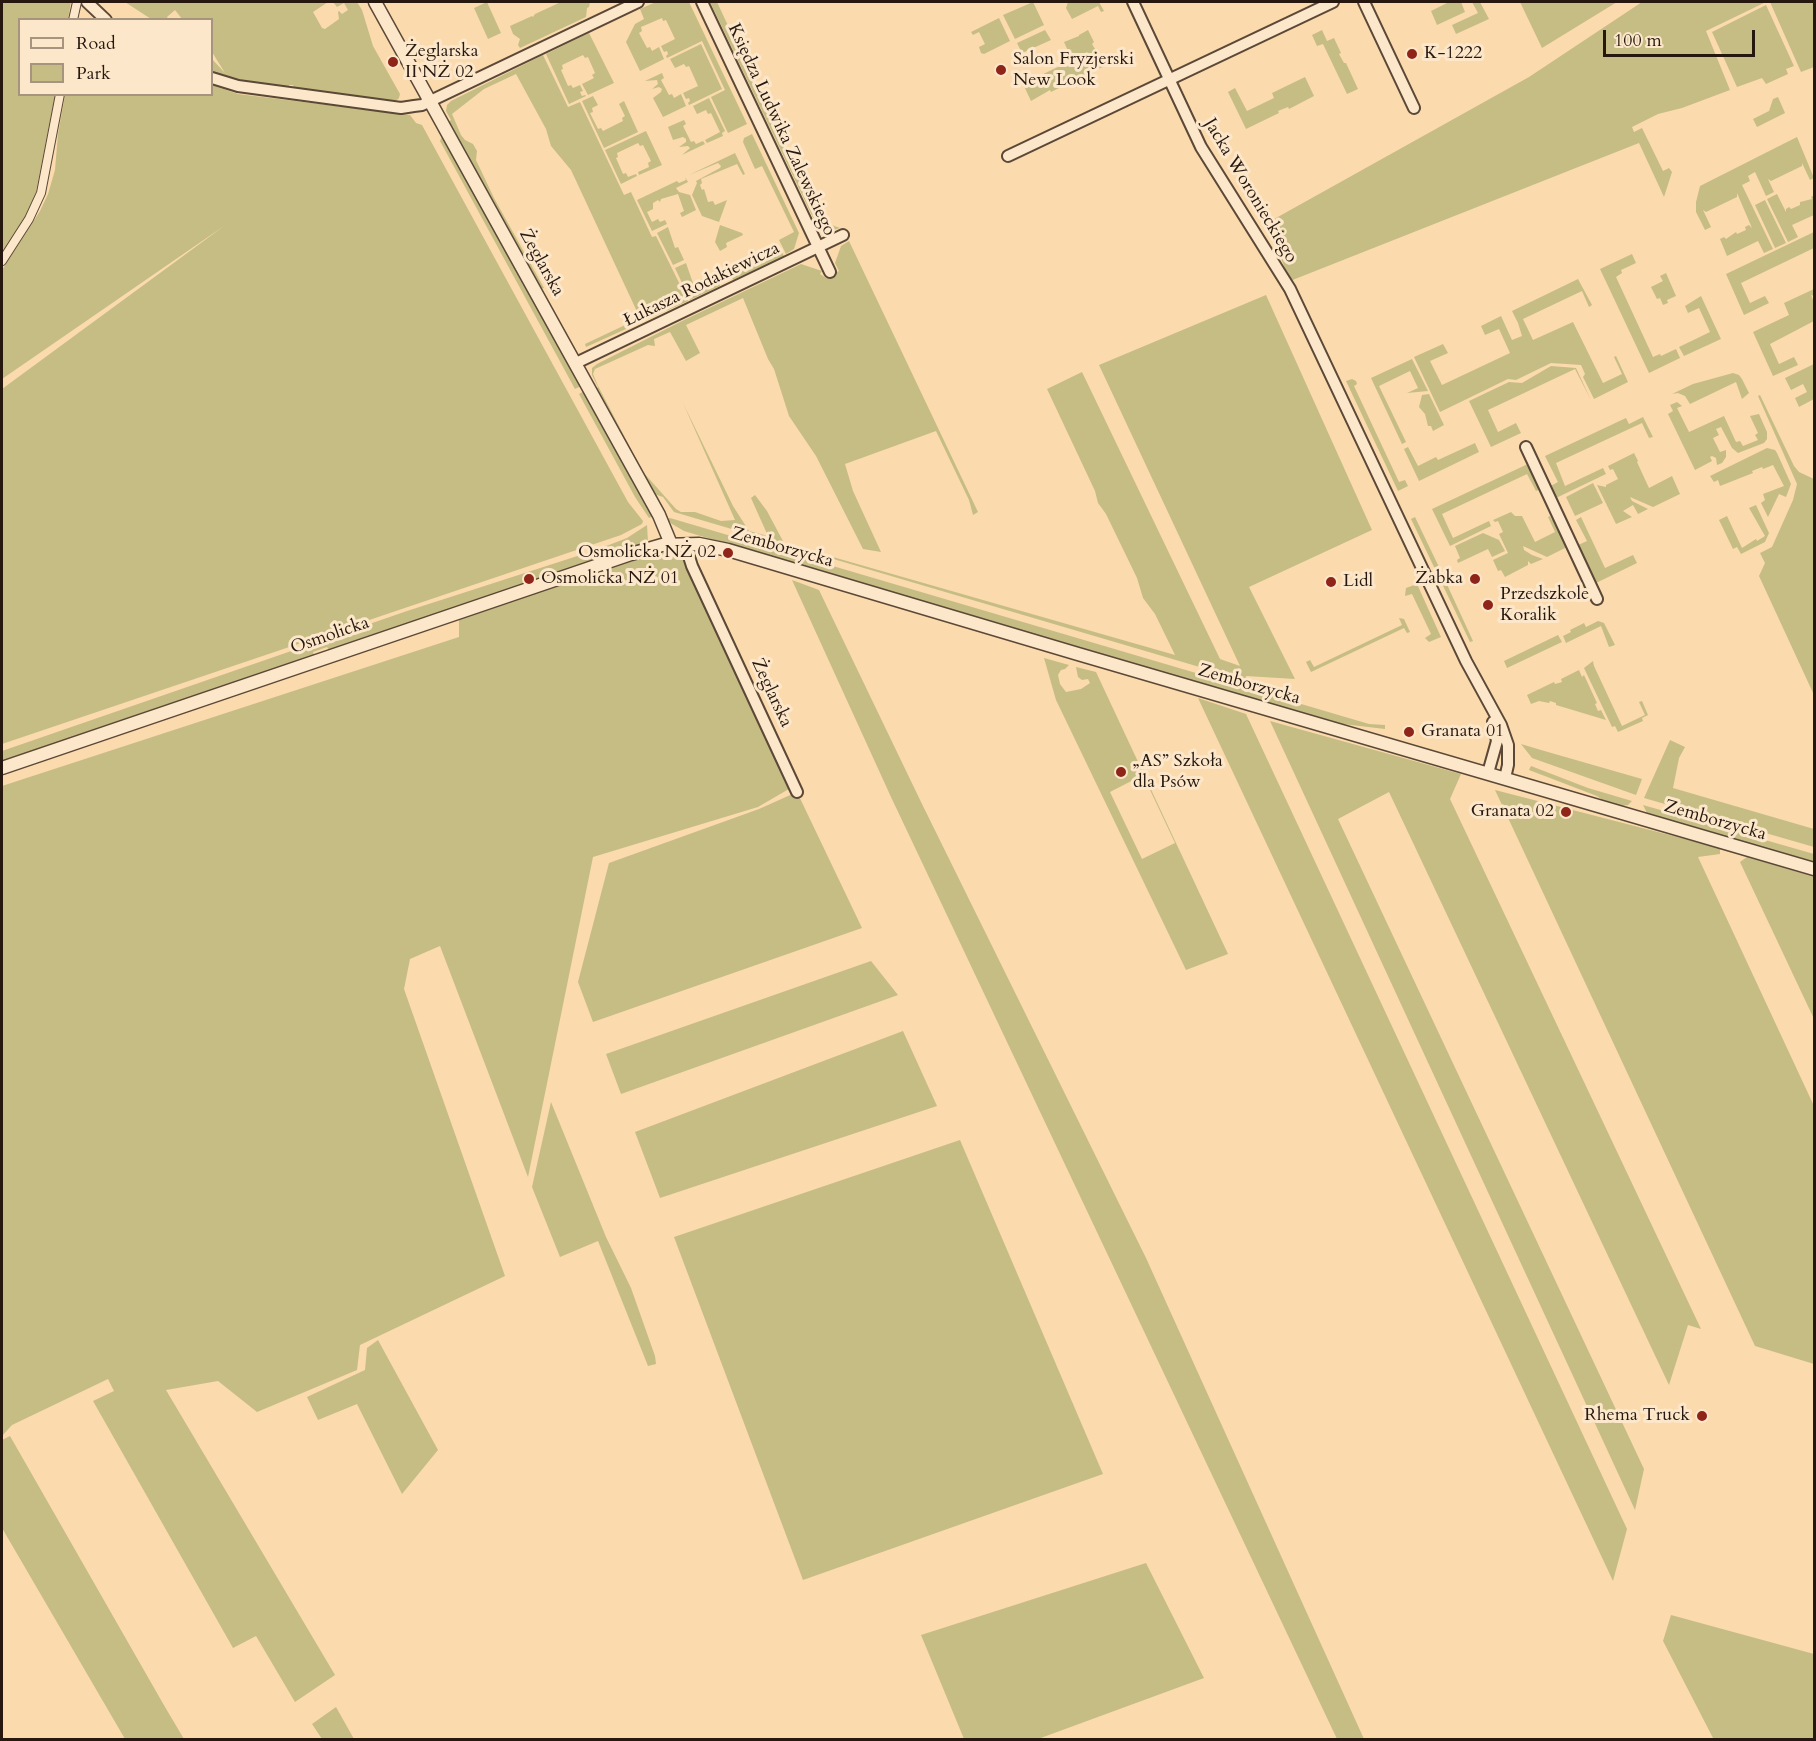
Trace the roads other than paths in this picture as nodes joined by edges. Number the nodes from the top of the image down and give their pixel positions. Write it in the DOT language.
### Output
graph roads {
  1 [pos="77,2"];
  2 [pos="87,2"];
  3 [pos="375,2"];
  4 [pos="638,2"];
  5 [pos="702,2"];
  6 [pos="1133,2"];
  7 [pos="1334,2"];
  8 [pos="1365,2"];
  9 [pos="73,18"];
  10 [pos="104,18"];
  11 [pos="213,78"];
  12 [pos="1169,79"];
  13 [pos="60,96"];
  14 [pos="431,100"];
  15 [pos="1414,108"];
  16 [pos="1008,156"];
  17 [pos="843,235"];
  18 [pos="818,247"];
  19 [pos="2,261"];
  20 [pos="830,272"];
  21 [pos="576,363"];
  22 [pos="1526,447"];
  23 [pos="671,544"];
  24 [pos="685,544"];
  25 [pos="1597,599"];
  26 [pos="1491,710"];
  27 [pos="2,768"];
  28 [pos="1488,773"];
  29 [pos="1505,778"];
  30 [pos="797,792"];
  31 [pos="1815,869"];
  1 -- 9 [label="street"];
  2 -- 10 [label="street"];
  3 -- 14 [label="street, Żeglarska"];
  4 -- 14 [label="street"];
  5 -- 18 [label="street, Księdza Ludwika Zalewskiego"];
  6 -- 12 [label="street, Jacka Woronieckiego"];
  7 -- 12 [label="street"];
  8 -- 15 [label="street"];
  11 -- 14 [label="street"];
  12 -- 16 [label="street"];
  12 -- 26 [label="street, Jacka Woronieckiego"];
  13 -- 19 [label="street"];
  14 -- 21 [label="street, Żeglarska"];
  17 -- 18 [label="street, Łukasza Rodakiewicza"];
  18 -- 20 [label="street, Księdza Ludwika Zalewskiego"];
  18 -- 21 [label="street, Łukasza Rodakiewicza"];
  21 -- 23 [label="street, Żeglarska"];
  22 -- 25 [label="street"];
  23 -- 24 [label="street, Zemborzycka"];
  23 -- 27 [label="street, Osmolicka"];
  24 -- 28 [label="street, Zemborzycka"];
  24 -- 30 [label="street, Żeglarska"];
  26 -- 28 [label="street"];
  26 -- 29 [label="street"];
  28 -- 29 [label="street, Zemborzycka"];
  29 -- 31 [label="street, Zemborzycka"];
}
